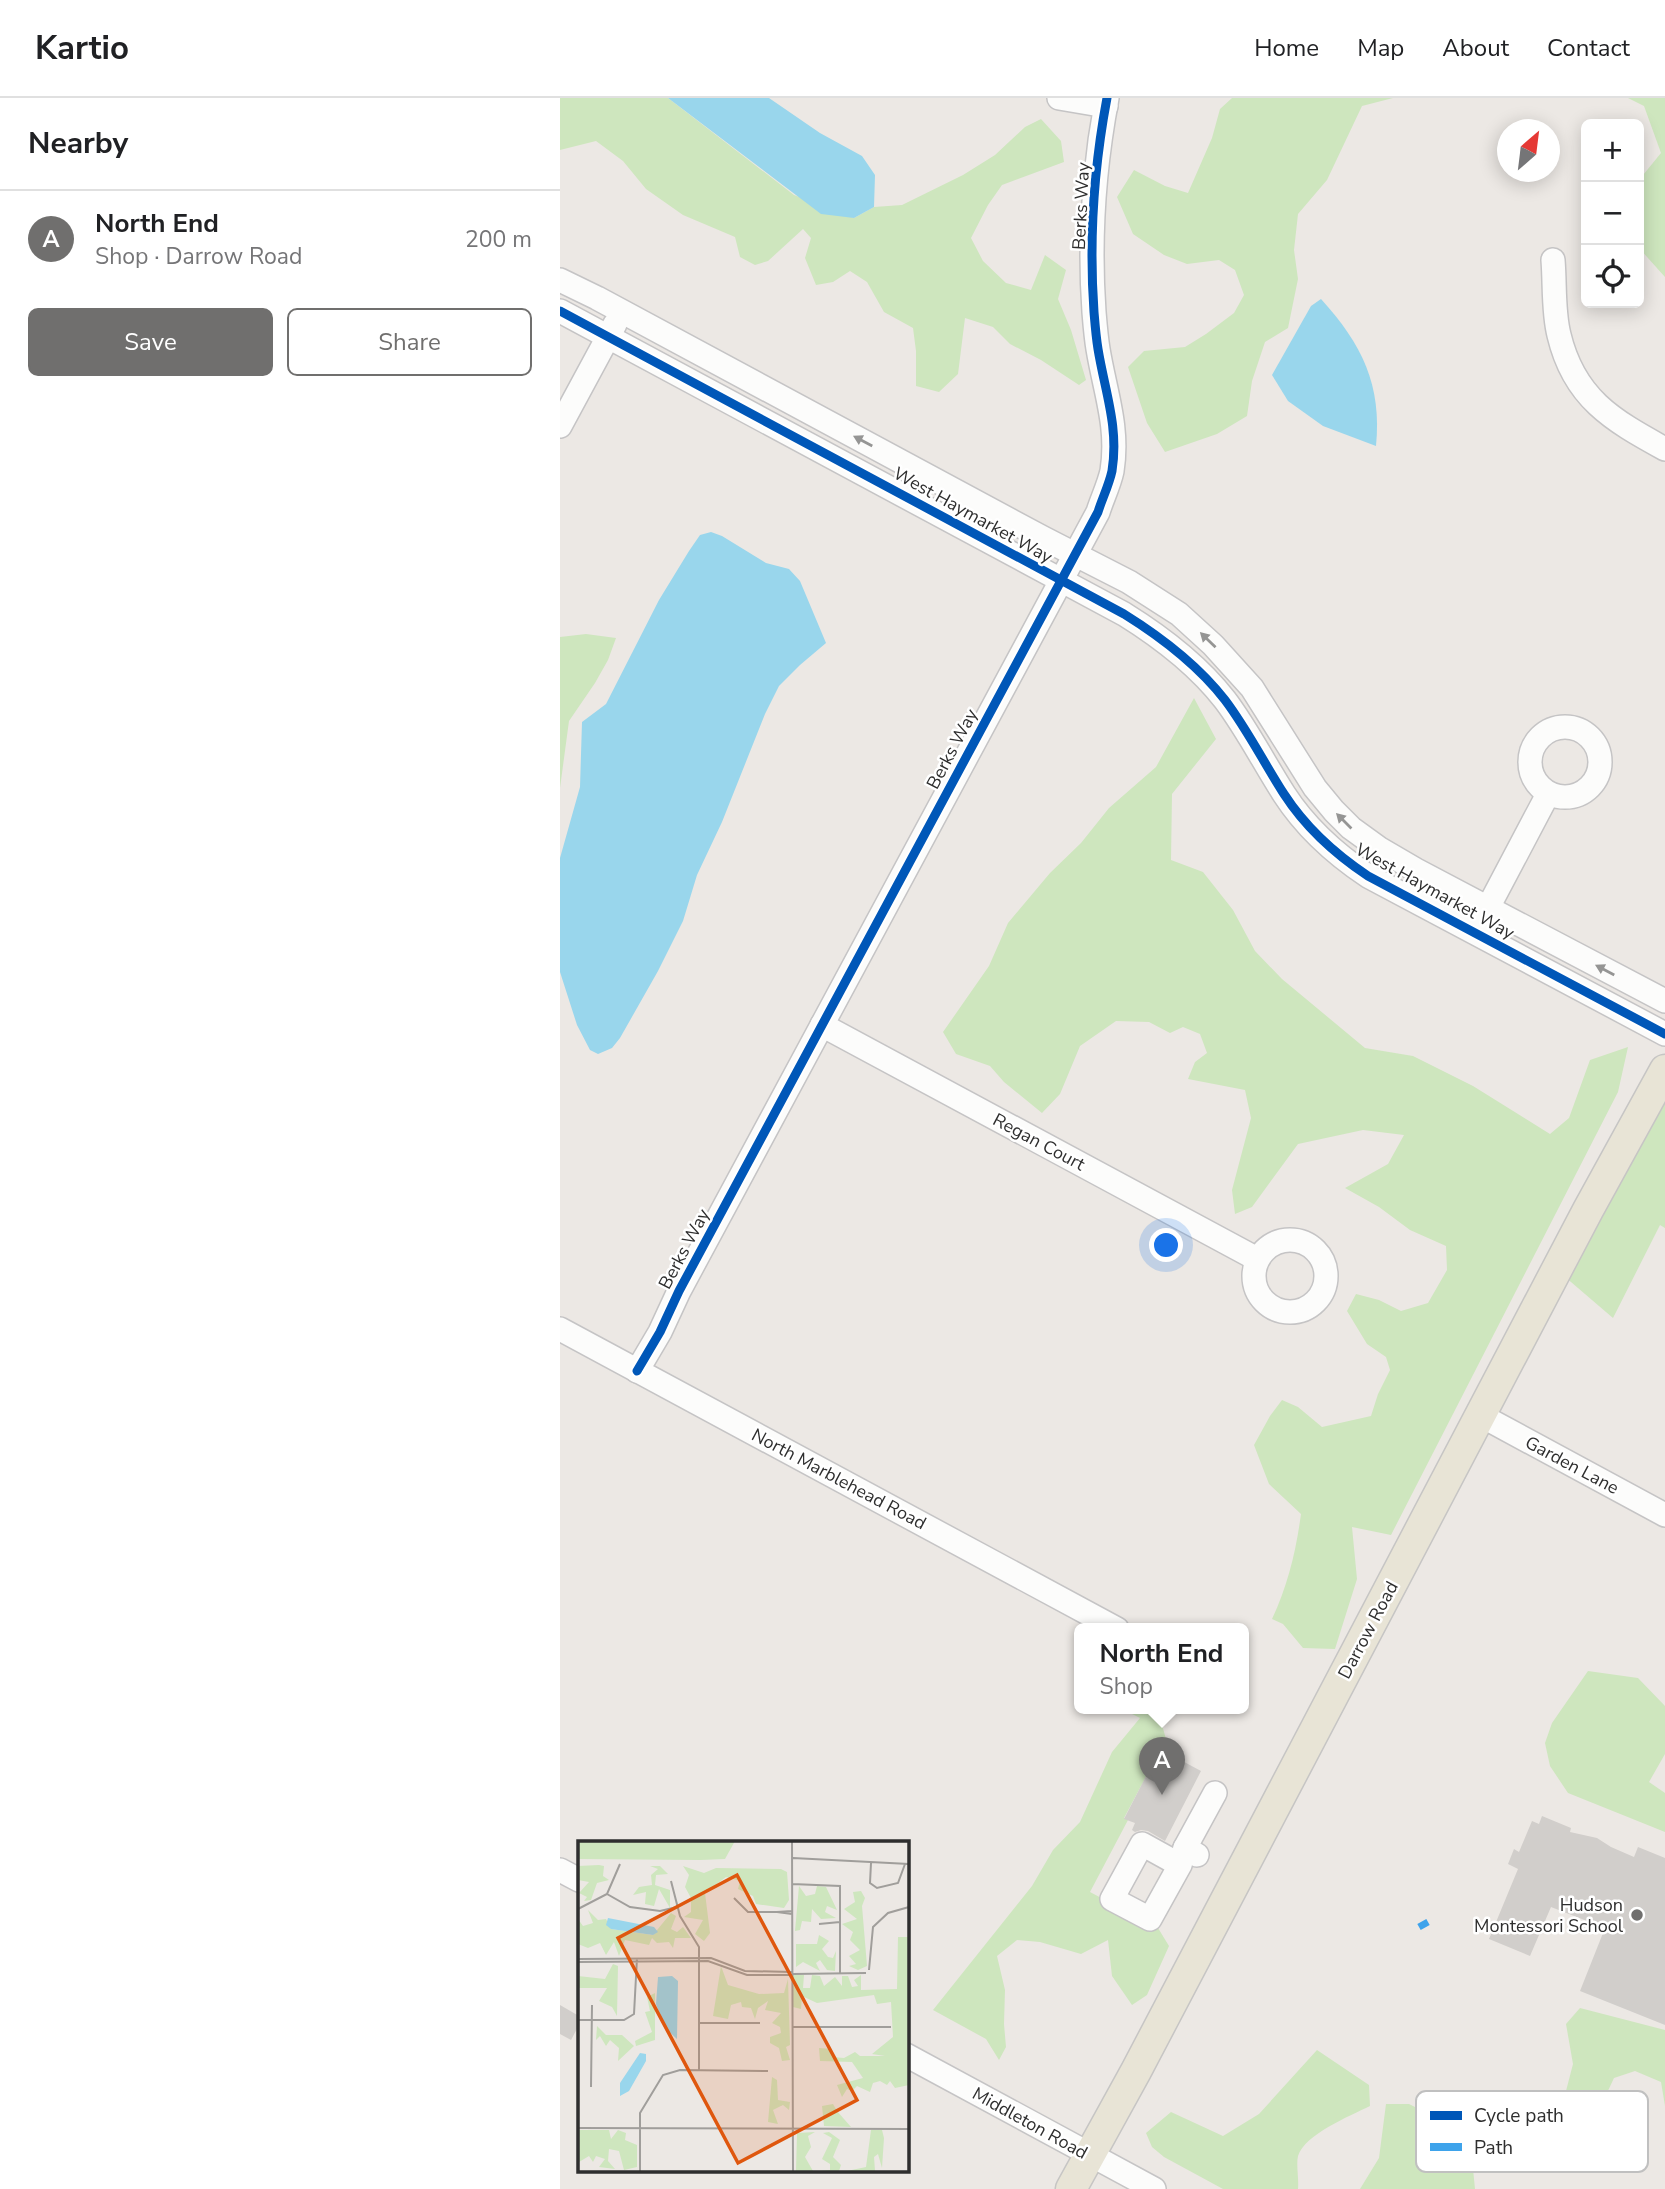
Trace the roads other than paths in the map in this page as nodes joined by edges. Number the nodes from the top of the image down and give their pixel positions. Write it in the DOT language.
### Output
graph roads {
  1 [pos="1059,98"];
  2 [pos="1107,102"];
  3 [pos="1553,260"];
  4 [pos="560,280"];
  5 [pos="560,311"];
  6 [pos="622,312"];
  7 [pos="608,337"];
  8 [pos="560,426"];
  9 [pos="1665,449"];
  10 [pos="1074,554"];
  11 [pos="1060,581"];
  12 [pos="1548,794"];
  13 [pos="1487,909"];
  14 [pos="1475,933"];
  15 [pos="1665,1001"];
  16 [pos="822,1025"];
  17 [pos="1665,1034"];
  18 [pos="1665,1070"];
  19 [pos="1257,1259"];
  20 [pos="560,1329"];
  21 [pos="636,1371"];
  22 [pos="1480,1415"];
  23 [pos="1665,1515"];
  24 [pos="1106,1623"];
  25 [pos="1215,1793"];
  26 [pos="1188,1856"];
  27 [pos="560,1870"];
  28 [pos="578,1879"];
  29 [pos="908,2056"];
  30 [pos="1090,2155"];
  31 [pos="1071,2189"];
  32 [pos="1154,2189"];
  1 -- 2 [label="street"];
  2 -- 10 [label="street, Berks Way"];
  3 -- 9 [label="street"];
  4 -- 6 [label="street, West Haymarket Way"];
  5 -- 7 [label="street, West Haymarket Way"];
  6 -- 7 [label="street"];
  10 -- 6 [label="street, West Haymarket Way, one-way"];
  7 -- 8 [label="street"];
  7 -- 11 [label="street, West Haymarket Way"];
  10 -- 11 [label="street, Berks Way"];
  13 -- 10 [label="street, West Haymarket Way, one-way"];
  11 -- 14 [label="street, West Haymarket Way"];
  11 -- 16 [label="street, Berks Way"];
  12 -- 13 [label="street"];
  13 -- 14 [label="street"];
  15 -- 13 [label="street, West Haymarket Way, one-way"];
  14 -- 17 [label="street, West Haymarket Way"];
  16 -- 19 [label="street, Regan Court"];
  16 -- 21 [label="street, Berks Way"];
  18 -- 22 [label="main road, Darrow Road"];
  20 -- 21 [label="street, North Marblehead Road"];
  21 -- 24 [label="street, North Marblehead Road"];
  22 -- 23 [label="street, Garden Lane"];
  22 -- 30 [label="main road, Darrow Road"];
  25 -- 26 [label="street"];
  27 -- 28 [label="street"];
  29 -- 30 [label="street, Middleton Road"];
  30 -- 31 [label="main road, Darrow Road"];
  30 -- 32 [label="street, Middleton Road"];
}
